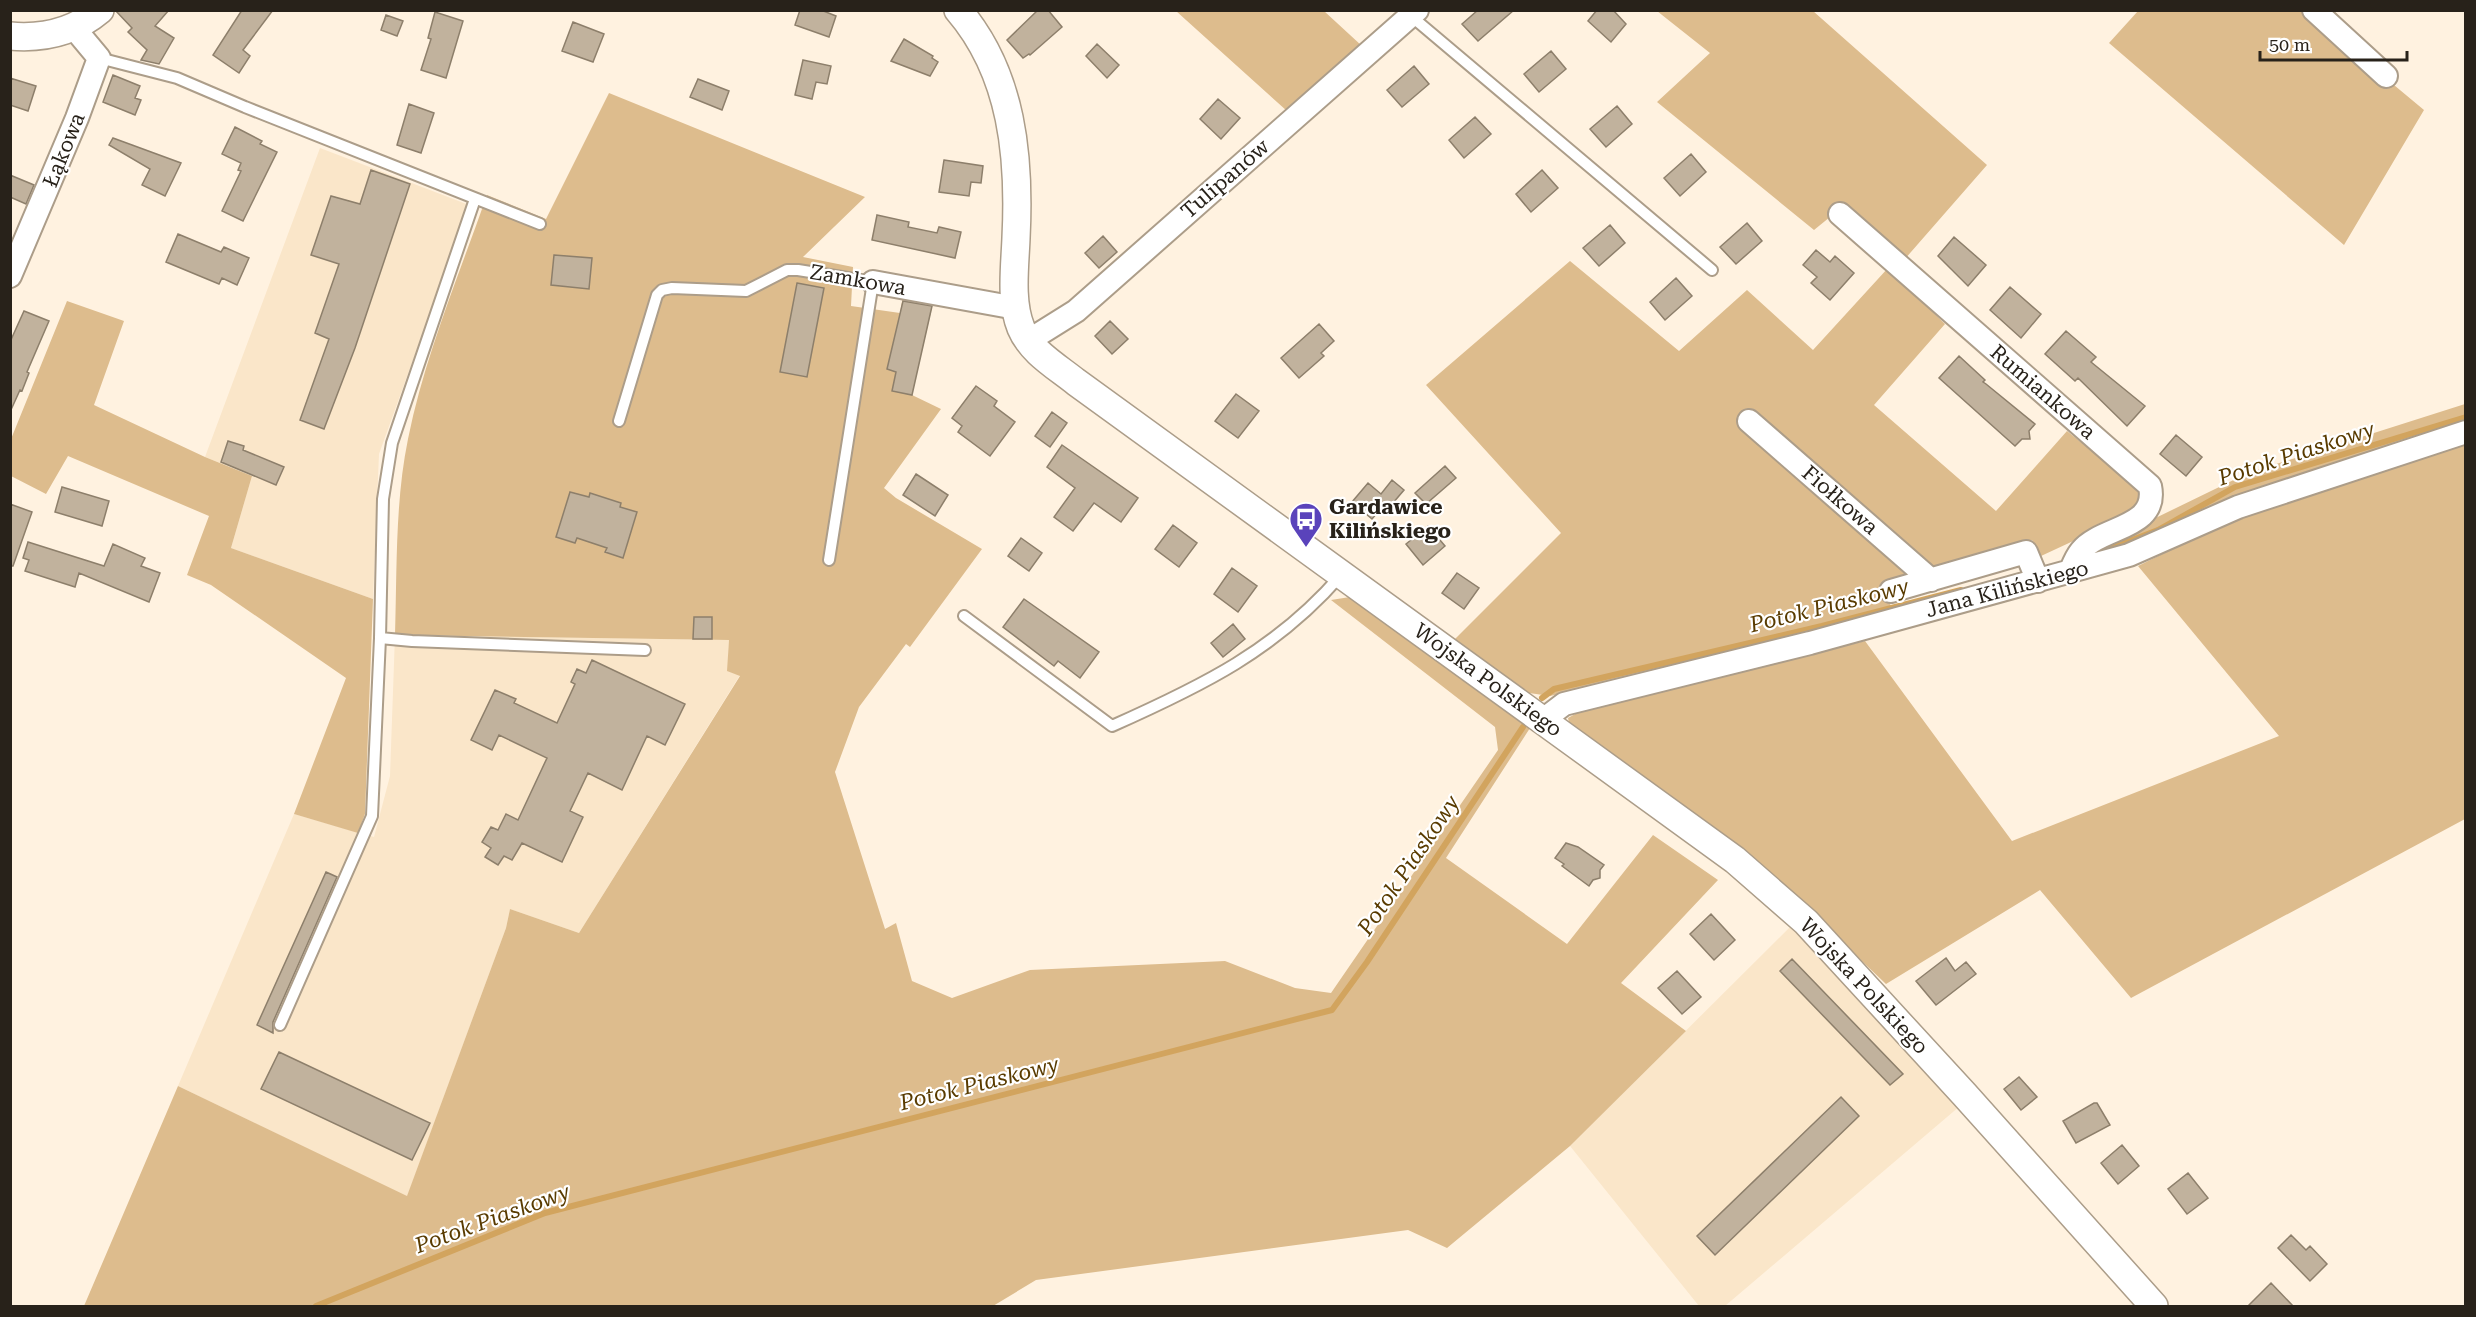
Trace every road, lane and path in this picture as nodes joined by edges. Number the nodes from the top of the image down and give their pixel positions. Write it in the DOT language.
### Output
graph roads {
  1 [pos="100,10"];
  2 [pos="958,10"];
  3 [pos="2314,10"];
  4 [pos="1414,13"];
  5 [pos="74,28"];
  6 [pos="10,36"];
  7 [pos="99,58"];
  8 [pos="2386,76"];
  9 [pos="476,199"];
  10 [pos="1840,214"];
  11 [pos="540,224"];
  12 [pos="1712,270"];
  13 [pos="10,276"];
  14 [pos="873,282"];
  15 [pos="1016,308"];
  16 [pos="1028,341"];
  17 [pos="619,421"];
  18 [pos="1749,421"];
  19 [pos="2466,432"];
  20 [pos="829,561"];
  21 [pos="2070,572"];
  22 [pos="1342,574"];
  23 [pos="1931,580"];
  24 [pos="2038,581"];
  25 [pos="1891,591"];
  26 [pos="964,616"];
  27 [pos="380,638"];
  28 [pos="645,650"];
  29 [pos="1542,720"];
  30 [pos="280,1025"];
  31 [pos="2154,1306"];
  1 -- 5 [label="street"];
  2 -- 15 [label="street, Wojska Polskiego"];
  3 -- 8 [label="street"];
  4 -- 12 [label="lane"];
  4 -- 16 [label="street, Tulipanów"];
  5 -- 6 [label="street"];
  5 -- 7 [label="street"];
  7 -- 9 [label="lane"];
  7 -- 13 [label="street, Łąkowa"];
  9 -- 11 [label="lane"];
  9 -- 27 [label="lane"];
  10 -- 21 [label="street, Rumiankowa"];
  14 -- 15 [label="street, Zamkowa"];
  14 -- 17 [label="lane, Zamkowa"];
  14 -- 20 [label="lane"];
  15 -- 16 [label="street, Wojska Polskiego"];
  16 -- 22 [label="street, Wojska Polskiego"];
  18 -- 23 [label="street, Fiołkowa"];
  19 -- 21 [label="street, Jana Kilińskiego"];
  21 -- 24 [label="street, Jana Kilińskiego"];
  22 -- 26 [label="lane"];
  22 -- 29 [label="street, Wojska Polskiego"];
  23 -- 24 [label="street"];
  23 -- 25 [label="street"];
  24 -- 29 [label="street, Jana Kilińskiego"];
  27 -- 28 [label="lane"];
  27 -- 30 [label="lane"];
  29 -- 31 [label="street, Wojska Polskiego"];
}
